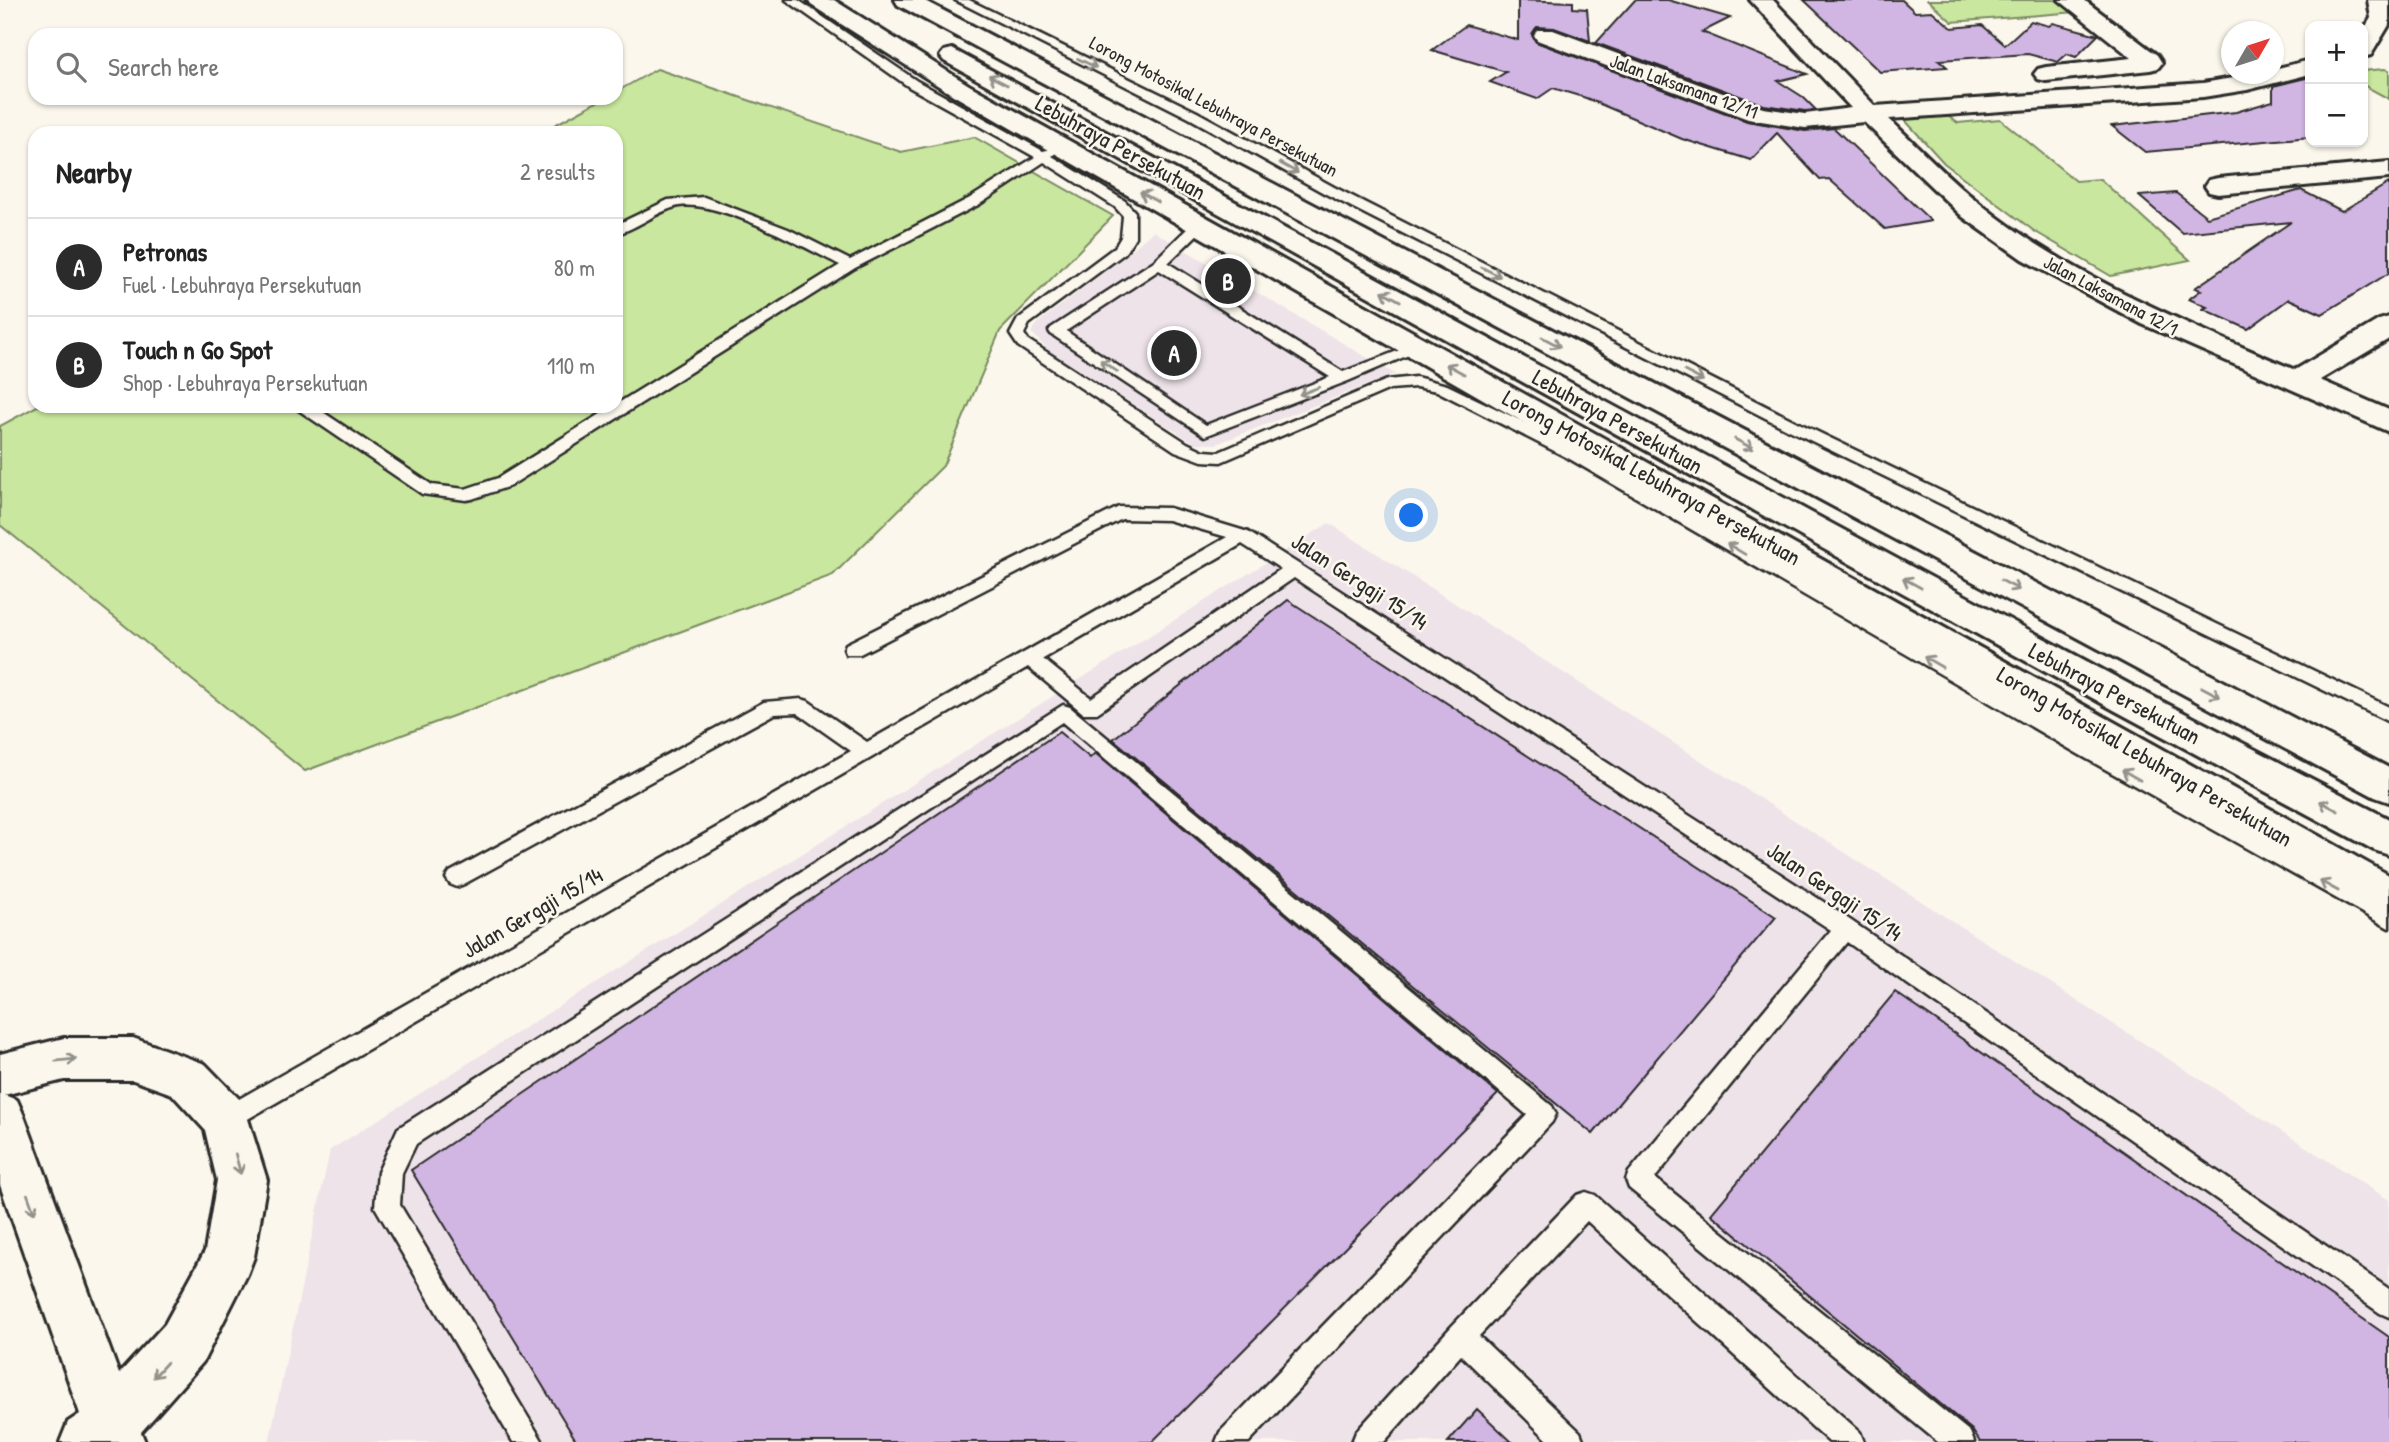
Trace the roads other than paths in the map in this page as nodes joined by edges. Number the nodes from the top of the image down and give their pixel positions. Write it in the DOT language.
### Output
graph roads {
  1 [pos="791,0"];
  2 [pos="819,0"];
  3 [pos="849,0"];
  4 [pos="906,0"];
  5 [pos="960,0"];
  6 [pos="1761,0"];
  7 [pos="2070,0"];
  8 [pos="2379,0"];
  9 [pos="1545,35"];
  10 [pos="2368,46"];
  11 [pos="2305,68"];
  12 [pos="2026,76"];
  13 [pos="1994,81"];
  14 [pos="1988,104"];
  15 [pos="1869,113"];
  16 [pos="1051,152"];
  17 [pos="2389,170"];
  18 [pos="2217,186"];
  19 [pos="1199,225"];
  20 [pos="623,227"];
  21 [pos="1159,264"];
  22 [pos="850,265"];
  23 [pos="2389,326"];
  24 [pos="1418,348"];
  25 [pos="1343,378"];
  26 [pos="2296,382"];
  27 [pos="1161,401"];
  28 [pos="623,407"];
  29 [pos="314,413"];
  30 [pos="614,413"];
  31 [pos="1138,416"];
  32 [pos="2389,422"];
  33 [pos="1242,536"];
  34 [pos="1294,569"];
  35 [pos="853,649"];
  36 [pos="1028,657"];
  37 [pos="2389,715"];
  38 [pos="864,751"];
  39 [pos="2389,786"];
  40 [pos="2389,838"];
  41 [pos="2318,858"];
  42 [pos="457,878"];
  43 [pos="2389,888"];
  44 [pos="2389,896"];
  45 [pos="2389,919"];
  46 [pos="1845,929"];
  47 [pos="0,1075"];
  48 [pos="0,1116"];
  49 [pos="226,1119"];
  50 [pos="2389,1304"];
  51 [pos="1460,1336"];
  52 [pos="105,1436"];
  53 [pos="529,1442"];
  54 [pos="1230,1442"];
  55 [pos="1366,1442"];
  56 [pos="1570,1442"];
  57 [pos="1850,1442"];
  58 [pos="1960,1442"];
  1 -- 16 [label="lane, Lorong Motosikal Lebuhraya Persekutuan"];
  2 -- 16 [label="main road"];
  40 -- 3 [label="main road, Lebuhraya Persekutuan, one-way"];
  4 -- 39 [label="main road, Lebuhraya Persekutuan, one-way"];
  5 -- 37 [label="lane, Lorong Motosikal Lebuhraya Persekutuan, one-way"];
  6 -- 15 [label="main road, Jalan Laksamana 12/1"];
  7 -- 12 [label="main road"];
  8 -- 10 [label="main road"];
  9 -- 15 [label="main road, Jalan Laksamana 12/11"];
  11 -- 14 [label="main road"];
  13 -- 14 [label="main road"];
  14 -- 15 [label="main road"];
  15 -- 26 [label="main road, Jalan Laksamana 12/1"];
  19 -- 16 [label="main road, one-way"];
  16 -- 22 [label="lane"];
  16 -- 31 [label="lane, Lorong Motosikal Lebuhraya Persekutuan"];
  17 -- 18 [label="main road"];
  19 -- 21 [label="lane"];
  19 -- 24 [label="main road"];
  20 -- 22 [label="lane"];
  21 -- 25 [label="lane"];
  27 -- 21 [label="lane, one-way"];
  22 -- 28 [label="lane"];
  23 -- 26 [label="main road"];
  24 -- 25 [label="lane"];
  41 -- 24 [label="main road, one-way"];
  25 -- 27 [label="lane, one-way"];
  26 -- 32 [label="main road, Jalan Laksamana 12/1"];
  27 -- 31 [label="lane"];
  29 -- 30 [label="lane"];
  45 -- 31 [label="lane, Lorong Motosikal Lebuhraya Persekutuan, one-way"];
  33 -- 34 [label="lane, Jalan Gergaji 15/14"];
  33 -- 35 [label="lane, Jalan Gergaji 15/14"];
  33 -- 36 [label="lane, Jalan Gergaji 15/14"];
  34 -- 36 [label="lane"];
  34 -- 46 [label="lane, Jalan Gergaji 15/14"];
  36 -- 38 [label="lane, Jalan Gergaji 15/14"];
  38 -- 42 [label="lane"];
  38 -- 49 [label="lane, Jalan Gergaji 15/14"];
  41 -- 43 [label="main road"];
  41 -- 44 [label="main road"];
  46 -- 50 [label="lane, Jalan Gergaji 15/14"];
  46 -- 58 [label="lane"];
  47 -- 49 [label="main road, one-way"];
  48 -- 52 [label="main road, one-way"];
  49 -- 52 [label="main road, one-way"];
  51 -- 55 [label="lane"];
  51 -- 56 [label="lane"];
  51 -- 57 [label="lane"];
  53 -- 54 [label="lane"];
}
